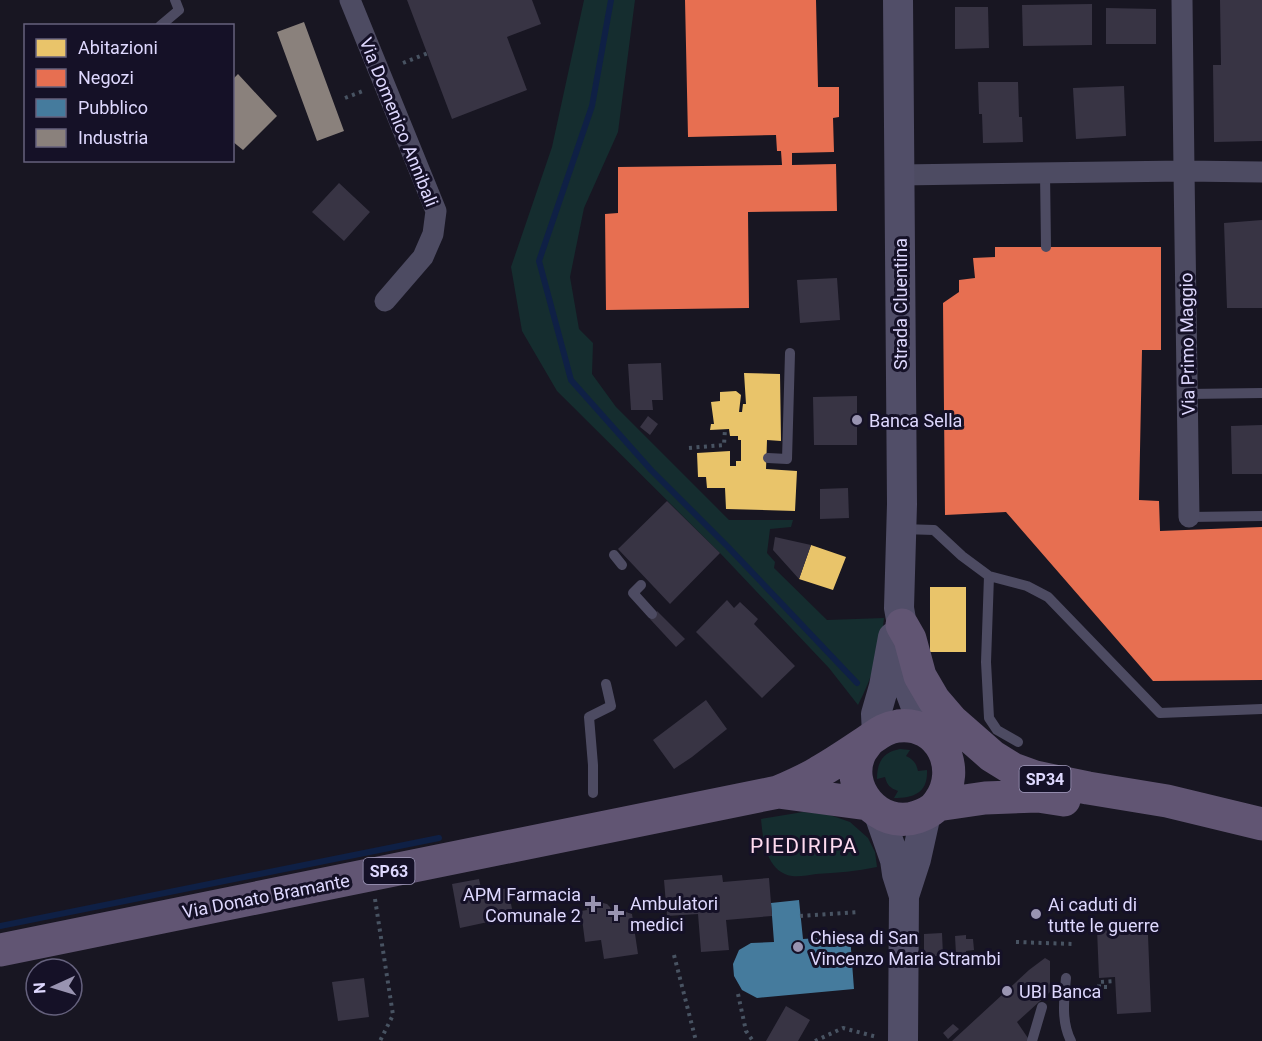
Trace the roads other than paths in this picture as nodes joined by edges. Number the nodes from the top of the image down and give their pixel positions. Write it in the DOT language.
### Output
graph roads {
  1 [pos="175,0"];
  2 [pos="350,0"];
  3 [pos="898,0"];
  4 [pos="1182,0"];
  5 [pos="162,24"];
  6 [pos="1184,171"];
  7 [pos="1262,172"];
  8 [pos="1045,174"];
  9 [pos="900,175"];
  10 [pos="1046,247"];
  11 [pos="385,302"];
  12 [pos="790,353"];
  13 [pos="1262,393"];
  14 [pos="1188,394"];
  15 [pos="768,458"];
  16 [pos="1262,516"];
  17 [pos="1189,517"];
  18 [pos="902,529"];
  19 [pos="614,555"];
  20 [pos="622,565"];
  21 [pos="989,576"];
  22 [pos="641,585"];
  23 [pos="652,614"];
  24 [pos="901,616"];
  25 [pos="606,684"];
  26 [pos="1262,709"];
  27 [pos="873,737"];
  28 [pos="935,741"];
  29 [pos="1017,742"];
  30 [pos="778,792"];
  31 [pos="593,793"];
  32 [pos="1038,796"];
  33 [pos="874,809"];
  34 [pos="932,809"];
  35 [pos="1262,824"];
  36 [pos="1262,832"];
  37 [pos="904,896"];
  38 [pos="0,950"];
  39 [pos="1066,978"];
  40 [pos="1042,1007"];
  41 [pos="890,1039"];
  42 [pos="1032,1041"];
  43 [pos="1071,1041"];
  1 -- 5 [label="lane"];
  2 -- 11 [label="street, Via Domenico Annibali"];
  3 -- 9 [label="main road, Strada Cluentina"];
  4 -- 6 [label="street, Via Primo Maggio"];
  6 -- 7 [label="street"];
  6 -- 8 [label="street"];
  6 -- 14 [label="street, Via Primo Maggio"];
  8 -- 9 [label="street"];
  8 -- 10 [label="lane"];
  9 -- 18 [label="main road, Strada Cluentina"];
  12 -- 15 [label="lane"];
  13 -- 14 [label="lane"];
  14 -- 17 [label="street, Via Primo Maggio"];
  16 -- 17 [label="lane"];
  18 -- 21 [label="lane"];
  18 -- 24 [label="main road, Strada Cluentina"];
  19 -- 20 [label="lane"];
  21 -- 26 [label="lane"];
  21 -- 29 [label="lane"];
  22 -- 23 [label="lane"];
  24 -- 27 [label="main road, Strada Cluentina"];
  24 -- 28 [label="main road, Strada Cluentina"];
  24 -- 35 [label="main road, SP34"];
  25 -- 31 [label="lane"];
  27 -- 28 [label="main road"];
  27 -- 30 [label="main road, Via Donato Bramante / SP63"];
  27 -- 33 [label="main road"];
  28 -- 32 [label="main road, SP34"];
  28 -- 34 [label="main road"];
  30 -- 33 [label="main road, Via Donato Bramante / SP63"];
  30 -- 38 [label="main road, Via Donato Bramante / SP63"];
  32 -- 34 [label="main road, SP34"];
  32 -- 36 [label="main road, SP34"];
  33 -- 34 [label="main road"];
  33 -- 37 [label="main road"];
  34 -- 37 [label="main road"];
  37 -- 41 [label="main road"];
  39 -- 43 [label="lane"];
  40 -- 42 [label="lane"];
}
